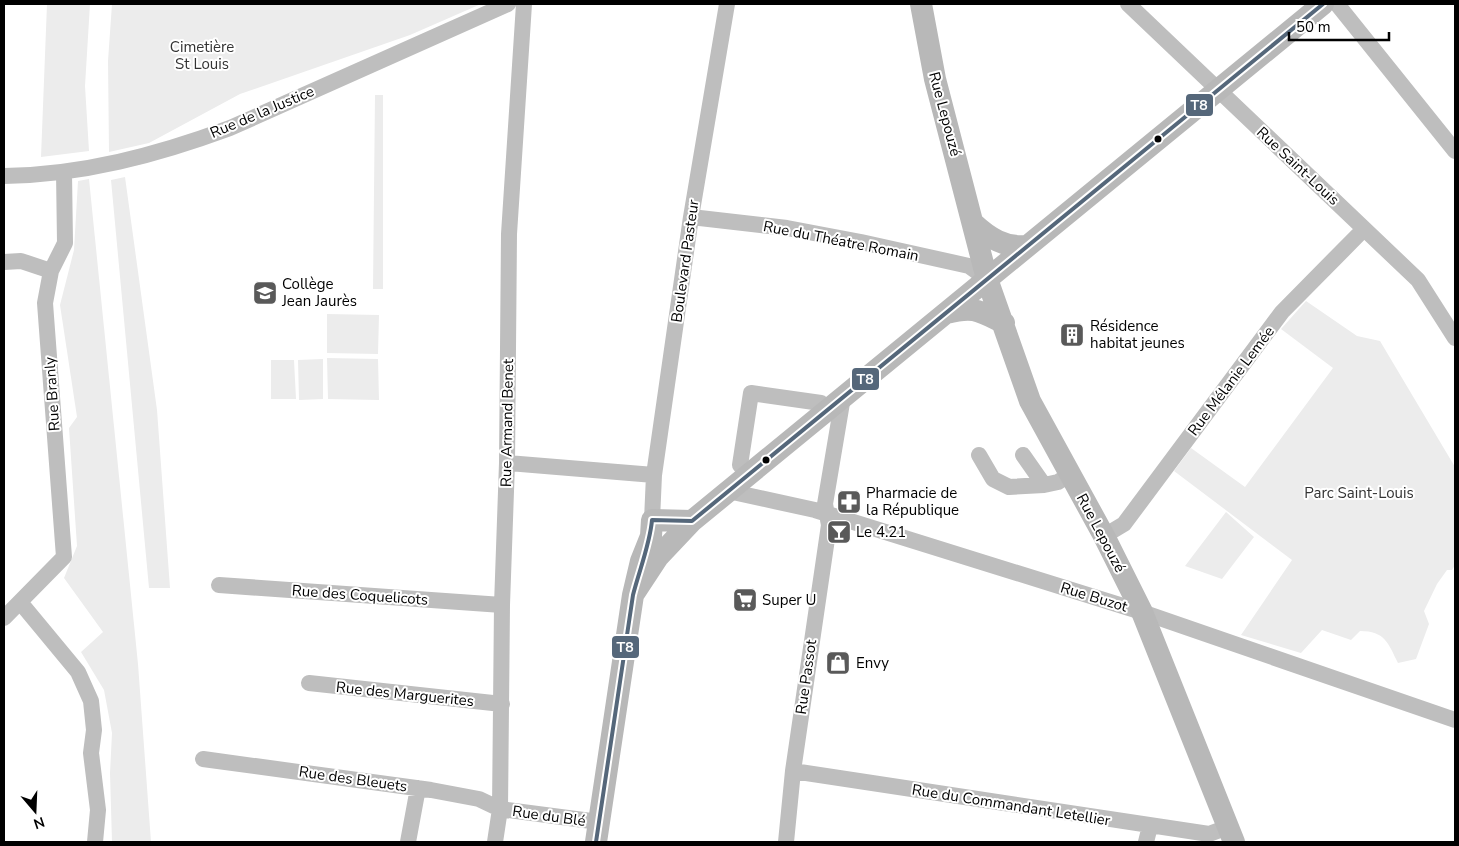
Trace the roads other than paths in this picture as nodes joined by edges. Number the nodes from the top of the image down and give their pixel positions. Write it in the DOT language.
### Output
graph roads {
  1 [pos="508,4"];
  2 [pos="524,4"];
  3 [pos="726,4"];
  4 [pos="921,4"];
  5 [pos="1128,4"];
  6 [pos="1323,4"];
  7 [pos="1337,4"];
  8 [pos="1218,90"];
  9 [pos="1455,152"];
  10 [pos="64,172"];
  11 [pos="4,176"];
  12 [pos="691,217"];
  13 [pos="973,223"];
  14 [pos="1364,229"];
  15 [pos="1027,246"];
  16 [pos="4,262"];
  17 [pos="51,271"];
  18 [pos="987,279"];
  19 [pos="946,313"];
  20 [pos="1004,323"];
  21 [pos="1455,338"];
  22 [pos="835,403"];
  23 [pos="979,455"];
  24 [pos="1023,455"];
  25 [pos="507,463"];
  26 [pos="748,474"];
  27 [pos="654,475"];
  28 [pos="1069,475"];
  29 [pos="1044,485"];
  30 [pos="728,491"];
  31 [pos="825,513"];
  32 [pos="652,520"];
  33 [pos="692,521"];
  34 [pos="1104,536"];
  35 [pos="219,585"];
  36 [pos="633,595"];
  37 [pos="20,602"];
  38 [pos="502,605"];
  39 [pos="1142,612"];
  40 [pos="4,618"];
  41 [pos="309,683"];
  42 [pos="502,704"];
  43 [pos="1455,720"];
  44 [pos="203,759"];
  45 [pos="792,771"];
  46 [pos="418,788"];
  47 [pos="500,809"];
  48 [pos="1150,826"];
  49 [pos="597,832"];
  50 [pos="1231,835"];
  51 [pos="95,842"];
  52 [pos="408,842"];
  53 [pos="495,842"];
  54 [pos="786,842"];
  55 [pos="1146,842"];
  1 -- 10 [label="street, Rue de la Justice"];
  2 -- 25 [label="street, Rue Armand Benet"];
  3 -- 12 [label="street, Boulevard Pasteur"];
  4 -- 13 [label="main road, Rue Lepouzé"];
  5 -- 8 [label="street, Rue Saint-Louis"];
  6 -- 8 [label="main road"];
  7 -- 9 [label="street"];
  8 -- 14 [label="street, Rue Saint-Louis"];
  8 -- 15 [label="main road"];
  10 -- 11 [label="street, Rue de la Justice"];
  10 -- 17 [label="street, Rue Branly"];
  12 -- 18 [label="street, Rue du Théatre Romain"];
  12 -- 27 [label="street, Boulevard Pasteur"];
  13 -- 15 [label="main road"];
  13 -- 18 [label="main road, Rue Lepouzé"];
  14 -- 21 [label="street, Rue Saint-Louis"];
  14 -- 34 [label="street, Rue Mélanie Lemée"];
  15 -- 18 [label="main road"];
  16 -- 17 [label="street"];
  17 -- 37 [label="street, Rue Branly"];
  18 -- 19 [label="main road"];
  18 -- 20 [label="main road, Rue Lepouzé"];
  19 -- 20 [label="main road"];
  19 -- 22 [label="main road"];
  20 -- 28 [label="main road, Rue Lepouzé"];
  22 -- 26 [label="main road"];
  22 -- 26 [label="street"];
  22 -- 31 [label="street, Rue Passot"];
  23 -- 29 [label="street"];
  24 -- 29 [label="street"];
  25 -- 27 [label="street"];
  25 -- 38 [label="street, Rue Armand Benet"];
  26 -- 30 [label="main road"];
  27 -- 32 [label="street, Boulevard Pasteur"];
  28 -- 29 [label="street"];
  28 -- 34 [label="main road, Rue Lepouzé"];
  30 -- 31 [label="street, Rue Buzot"];
  30 -- 33 [label="main road"];
  31 -- 39 [label="street, Rue Buzot"];
  31 -- 45 [label="street, Rue Passot"];
  32 -- 33 [label="main road"];
  32 -- 36 [label="main road"];
  33 -- 36 [label="main road"];
  34 -- 39 [label="main road, Rue Lepouzé"];
  35 -- 38 [label="street, Rue des Coquelicots"];
  36 -- 49 [label="main road"];
  37 -- 40 [label="street, Rue Branly"];
  37 -- 51 [label="street"];
  38 -- 42 [label="street, Rue Armand Benet"];
  39 -- 43 [label="street, Rue Buzot"];
  39 -- 50 [label="main road, Rue Lepouzé"];
  41 -- 42 [label="street, Rue des Marguerites"];
  42 -- 47 [label="street, Rue Armand Benet"];
  44 -- 46 [label="street, Rue des Bleuets"];
  45 -- 48 [label="street, Rue du Commandant Letellier"];
  45 -- 54 [label="street, Rue Passot"];
  46 -- 47 [label="street, Rue des Bleuets"];
  46 -- 52 [label="street"];
  47 -- 49 [label="street, Rue du Blé"];
  47 -- 53 [label="street, Rue Armand Benet"];
  48 -- 50 [label="street, Rue du Commandant Letellier"];
  48 -- 55 [label="street"];
}
